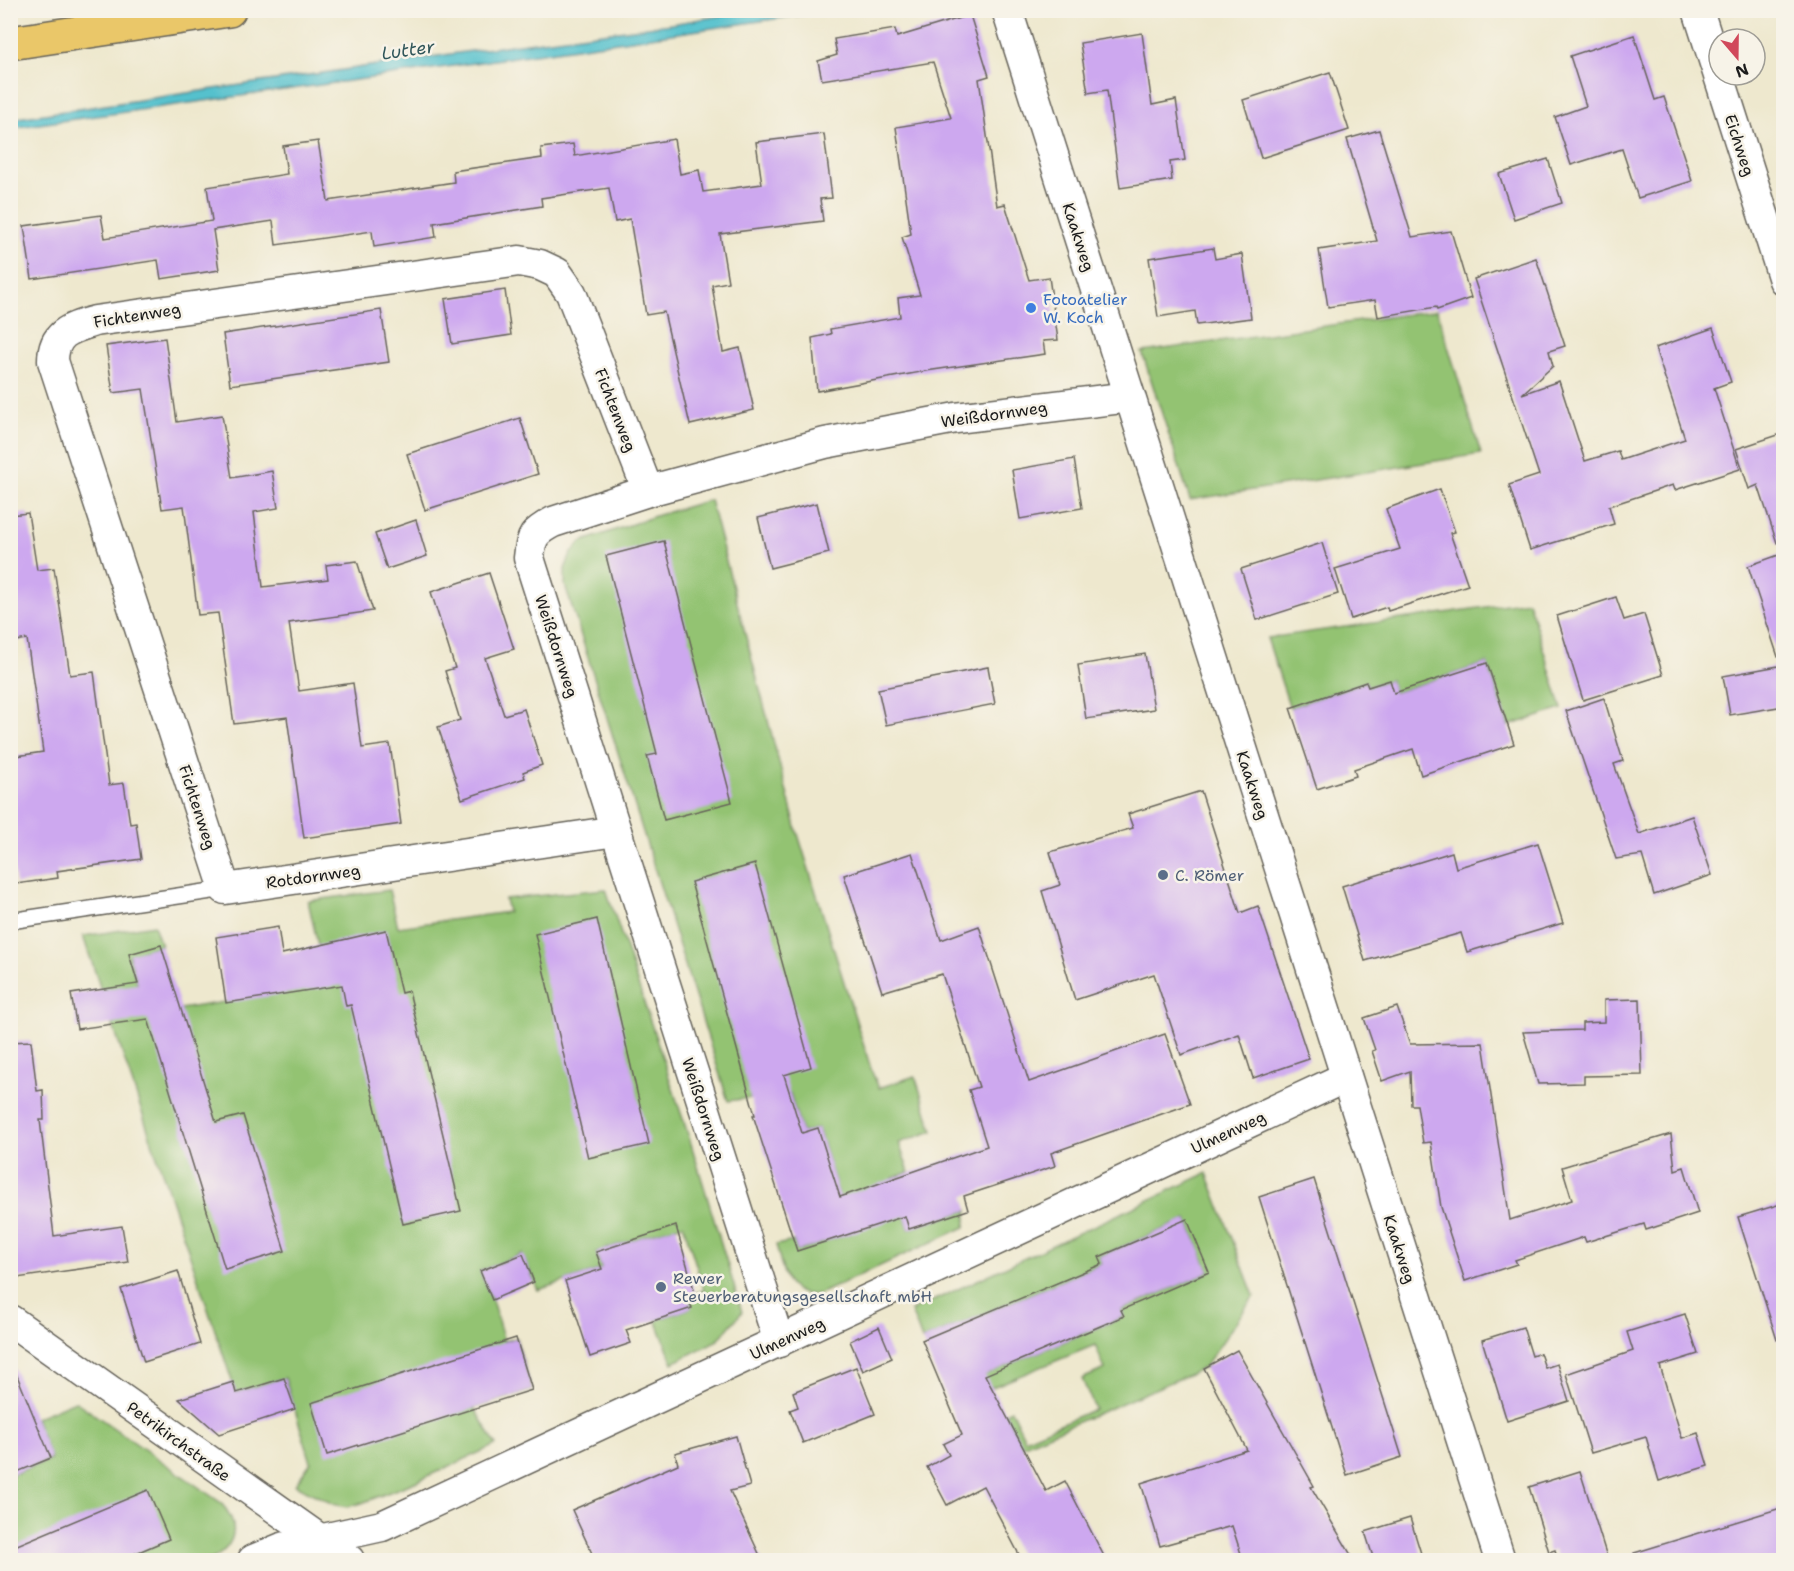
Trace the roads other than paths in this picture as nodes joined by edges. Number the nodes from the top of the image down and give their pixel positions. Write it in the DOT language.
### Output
graph roads {
  1 [pos="229,10"];
  2 [pos="1007,10"];
  3 [pos="1698,10"];
  4 [pos="10,43"];
  5 [pos="1784,280"];
  6 [pos="1130,397"];
  7 [pos="648,491"];
  8 [pos="616,831"];
  9 [pos="225,889"];
  10 [pos="10,921"];
  11 [pos="1346,1077"];
  12 [pos="10,1320"];
  13 [pos="779,1342"];
  14 [pos="319,1540"];
  15 [pos="253,1560"];
  16 [pos="349,1560"];
  17 [pos="1500,1560"];
  1 -- 4 [label="main road"];
  2 -- 6 [label="street, Kaakweg"];
  3 -- 5 [label="street, Eichweg"];
  6 -- 7 [label="street, Weißdornweg"];
  6 -- 11 [label="street, Kaakweg"];
  7 -- 8 [label="street, Weißdornweg"];
  7 -- 9 [label="street, Fichtenweg"];
  8 -- 9 [label="street, Rotdornweg"];
  8 -- 13 [label="street, Weißdornweg"];
  9 -- 10 [label="lane, Rotdornweg"];
  11 -- 13 [label="street, Ulmenweg"];
  11 -- 17 [label="street, Kaakweg"];
  12 -- 14 [label="street, Petrikirchstraße"];
  13 -- 14 [label="street, Ulmenweg"];
  14 -- 15 [label="street, Ulmenweg"];
  14 -- 16 [label="street, Petrikirchstraße"];
}
